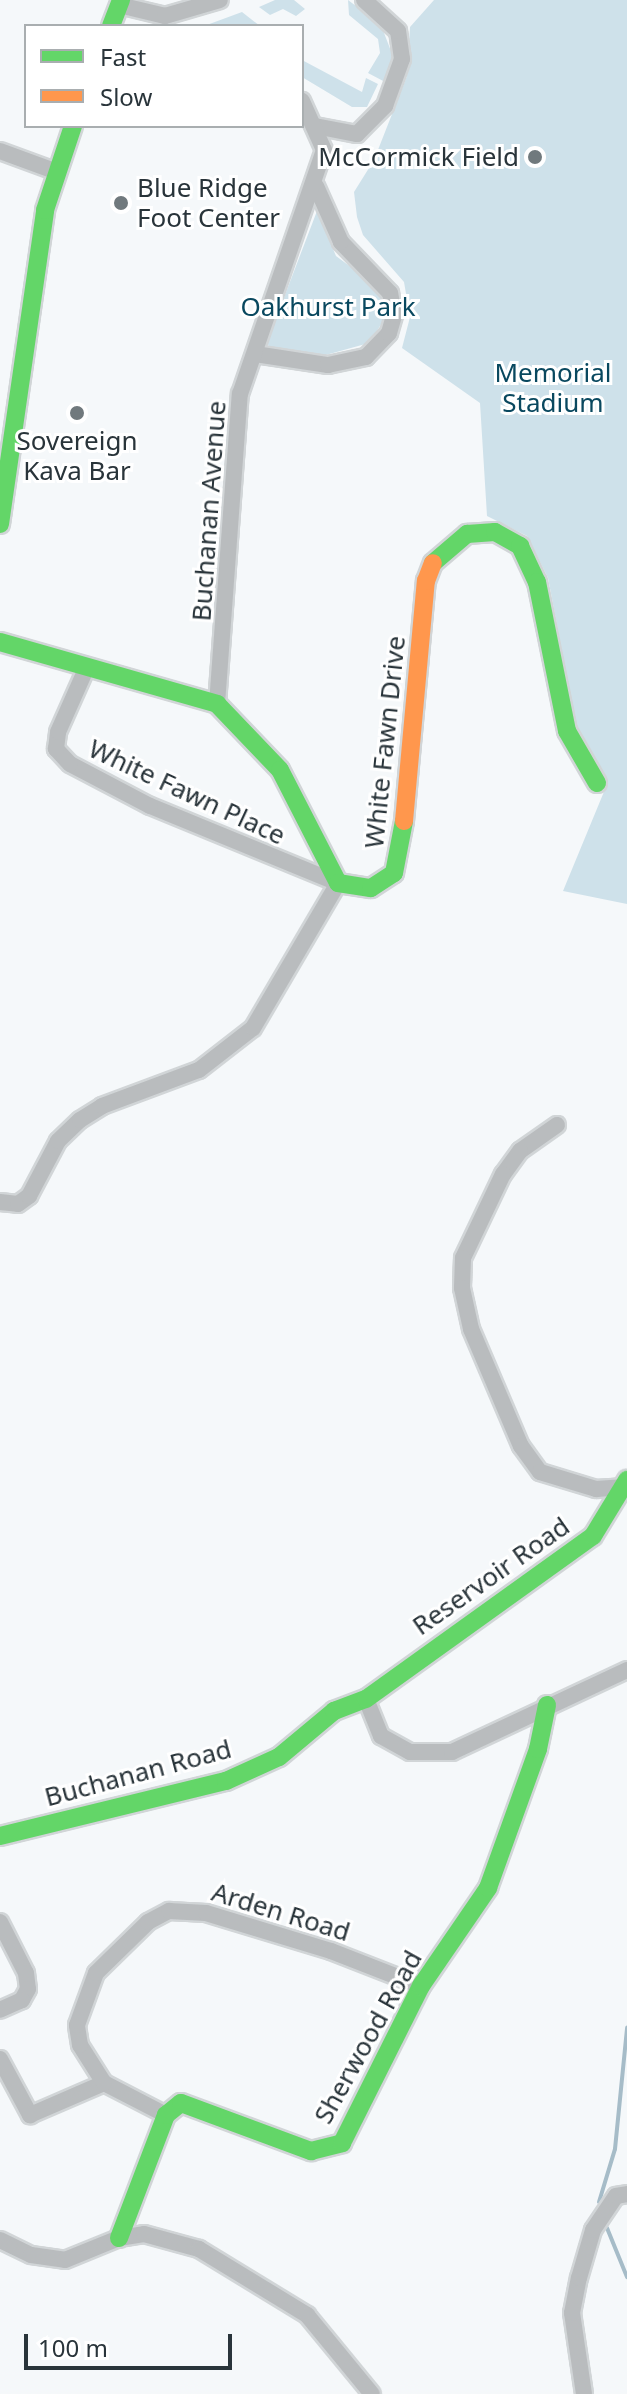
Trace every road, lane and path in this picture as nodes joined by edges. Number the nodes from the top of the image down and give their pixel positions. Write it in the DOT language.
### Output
graph roads {
  1 [pos="220,0"];
  2 [pos="364,0"];
  3 [pos="120,2"];
  4 [pos="166,21"];
  5 [pos="112,24"];
  6 [pos="304,105"];
  7 [pos="315,126"];
  8 [pos="72,128"];
  9 [pos="0,151"];
  10 [pos="57,172"];
  11 [pos="316,186"];
  12 [pos="255,354"];
  13 [pos="0,524"];
  14 [pos="0,642"];
  15 [pos="86,669"];
  16 [pos="217,704"];
  17 [pos="597,783"];
  18 [pos="338,883"];
  19 [pos="557,1125"];
  20 [pos="0,1202"];
  21 [pos="625,1483"];
  22 [pos="627,1670"];
  23 [pos="366,1699"];
  24 [pos="547,1705"];
  25 [pos="0,1836"];
  26 [pos="0,1922"];
  27 [pos="421,1986"];
  28 [pos="0,2010"];
  29 [pos="0,2059"];
  30 [pos="104,2083"];
  31 [pos="166,2115"];
  32 [pos="627,2194"];
  33 [pos="119,2238"];
  34 [pos="0,2240"];
  35 [pos="372,2394"];
  36 [pos="584,2394"];
  1 -- 4 [label="street"];
  2 -- 7 [label="street"];
  3 -- 4 [label="street"];
  3 -- 5 [label="street"];
  6 -- 7 [label="street, Buchanan Avenue"];
  7 -- 11 [label="street, Buchanan Avenue"];
  8 -- 10 [label="street"];
  9 -- 10 [label="street"];
  10 -- 13 [label="street"];
  11 -- 12 [label="street, Buchanan Avenue"];
  11 -- 12 [label="street"];
  12 -- 16 [label="street, Buchanan Avenue"];
  14 -- 15 [label="street"];
  15 -- 16 [label="street"];
  15 -- 18 [label="street, White Fawn Place"];
  16 -- 18 [label="street, White Fawn Drive"];
  17 -- 18 [label="street, White Fawn Drive"];
  18 -- 20 [label="street"];
  19 -- 21 [label="street"];
  21 -- 23 [label="street, Reservoir Road"];
  22 -- 24 [label="street"];
  23 -- 24 [label="street"];
  23 -- 25 [label="street, Buchanan Road"];
  24 -- 27 [label="street, Sherwood Road"];
  26 -- 28 [label="street"];
  27 -- 30 [label="street, Arden Road"];
  27 -- 31 [label="street, Sherwood Road"];
  29 -- 30 [label="street"];
  30 -- 31 [label="street"];
  31 -- 33 [label="street"];
  32 -- 36 [label="street"];
  33 -- 34 [label="street"];
  33 -- 35 [label="street"];
}
